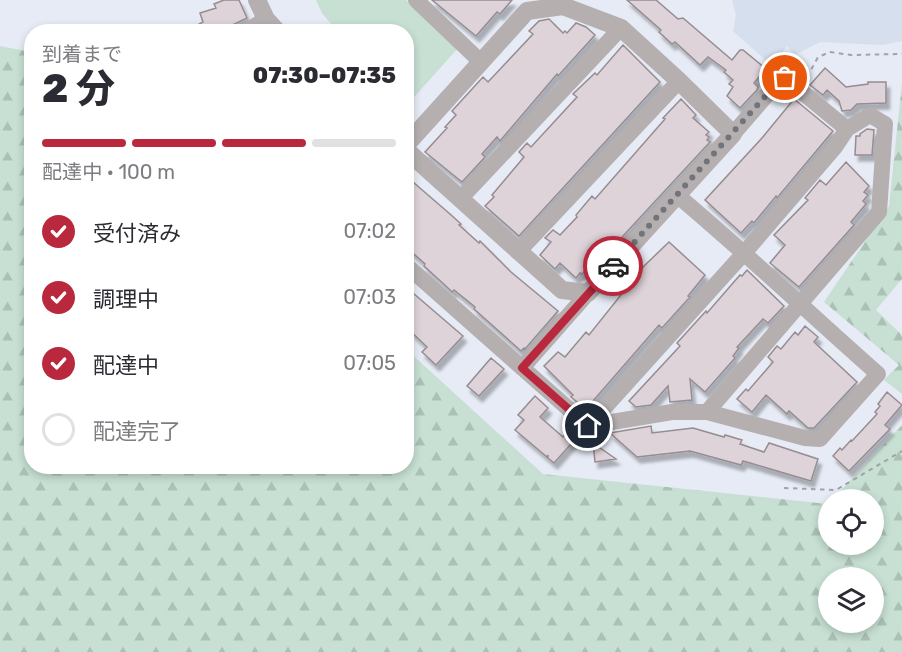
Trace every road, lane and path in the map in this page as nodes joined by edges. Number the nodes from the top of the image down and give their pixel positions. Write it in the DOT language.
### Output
graph roads {
  1 [pos="257,0"];
  2 [pos="416,0"];
  3 [pos="543,3"];
  4 [pos="271,24"];
  5 [pos="621,28"];
  6 [pos="902,54"];
  7 [pos="481,62"];
  8 [pos="785,78"];
  9 [pos="680,81"];
  10 [pos="847,129"];
  11 [pos="733,134"];
  12 [pos="414,139"];
  13 [pos="414,156"];
  14 [pos="678,196"];
  15 [pos="460,199"];
  16 [pos="518,252"];
  17 [pos="745,252"];
  18 [pos="414,272"];
  19 [pos="588,293"];
  20 [pos="799,304"];
  21 [pos="522,368"];
  22 [pos="707,412"];
  23 [pos="588,426"];
  24 [pos="902,451"];
  25 [pos="784,488"];
  1 -- 4 [label="street"];
  2 -- 7 [label="street"];
  3 -- 5 [label="street"];
  3 -- 7 [label="street"];
  5 -- 9 [label="street"];
  5 -- 15 [label="street"];
  6 -- 8 [label="path"];
  7 -- 12 [label="street"];
  8 -- 10 [label="street"];
  8 -- 11 [label="street"];
  9 -- 11 [label="street"];
  9 -- 16 [label="street"];
  10 -- 17 [label="street"];
  10 -- 20 [label="street"];
  11 -- 14 [label="street"];
  13 -- 15 [label="street"];
  14 -- 17 [label="street"];
  14 -- 19 [label="street"];
  15 -- 16 [label="street"];
  16 -- 19 [label="street"];
  17 -- 20 [label="street"];
  17 -- 23 [label="street"];
  18 -- 21 [label="street"];
  19 -- 21 [label="street"];
  20 -- 22 [label="street"];
  20 -- 22 [label="street"];
  21 -- 23 [label="street"];
  22 -- 23 [label="street"];
  24 -- 25 [label="path"];
}
